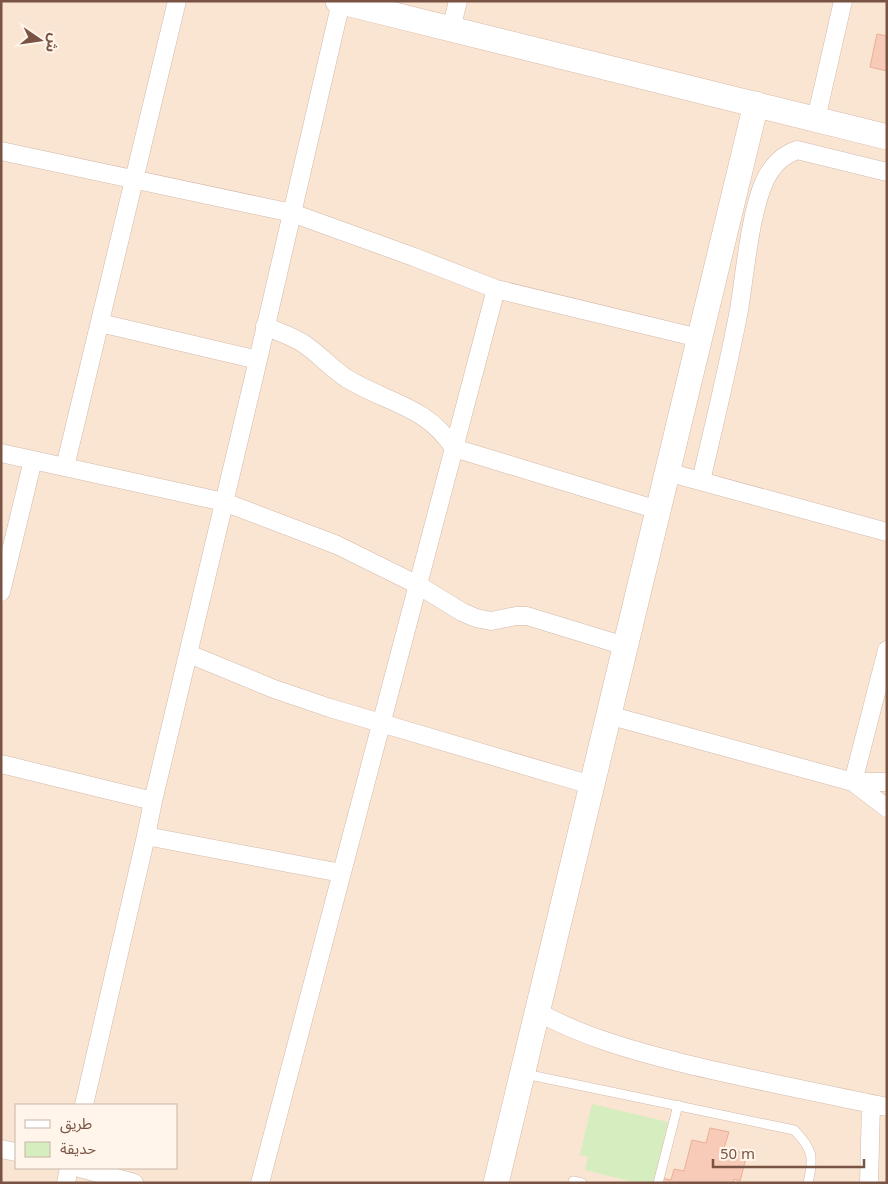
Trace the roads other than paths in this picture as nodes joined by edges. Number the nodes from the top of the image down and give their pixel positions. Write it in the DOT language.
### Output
graph roads {
  1 [pos="177,1"];
  2 [pos="458,1"];
  3 [pos="843,1"];
  4 [pos="339,2"];
  5 [pos="451,29"];
  6 [pos="756,104"];
  7 [pos="816,119"];
  8 [pos="887,137"];
  9 [pos="1,150"];
  10 [pos="887,172"];
  11 [pos="135,179"];
  12 [pos="292,213"];
  13 [pos="496,289"];
  14 [pos="100,323"];
  15 [pos="265,326"];
  16 [pos="699,338"];
  17 [pos="258,360"];
  18 [pos="454,448"];
  19 [pos="1,453"];
  20 [pos="34,460"];
  21 [pos="65,467"];
  22 [pos="667,472"];
  23 [pos="701,481"];
  24 [pos="224,502"];
  25 [pos="658,510"];
  26 [pos="887,532"];
  27 [pos="418,585"];
  28 [pos="1,592"];
  29 [pos="625,646"];
  30 [pos="887,650"];
  31 [pos="189,654"];
  32 [pos="608,715"];
  33 [pos="382,724"];
  34 [pos="1,764"];
  35 [pos="853,782"];
  36 [pos="887,782"];
  37 [pos="592,785"];
  38 [pos="152,801"];
  39 [pos="887,808"];
  40 [pos="146,836"];
  41 [pos="341,873"];
  42 [pos="536,1012"];
  43 [pos="522,1073"];
  44 [pos="84,1104"];
  45 [pos="678,1106"];
  46 [pos="879,1106"];
  47 [pos="1,1149"];
  48 [pos="15,1152"];
  49 [pos="69,1169"];
  50 [pos="84,1169"];
  51 [pos="573,1180"];
  52 [pos="66,1183"];
  53 [pos="134,1183"];
  54 [pos="260,1183"];
  55 [pos="496,1183"];
  56 [pos="582,1183"];
  57 [pos="658,1183"];
  58 [pos="808,1183"];
  59 [pos="869,1183"];
  1 -- 11 [label="street"];
  2 -- 5 [label="street"];
  3 -- 7 [label="street"];
  4 -- 5 [label="main road"];
  4 -- 12 [label="street"];
  5 -- 6 [label="main road"];
  6 -- 7 [label="main road"];
  6 -- 16 [label="main road"];
  7 -- 8 [label="main road"];
  9 -- 11 [label="street"];
  10 -- 23 [label="street"];
  11 -- 12 [label="street"];
  11 -- 14 [label="street"];
  12 -- 13 [label="street"];
  12 -- 15 [label="street"];
  13 -- 16 [label="street"];
  13 -- 18 [label="street"];
  14 -- 17 [label="street"];
  14 -- 21 [label="street"];
  15 -- 17 [label="street"];
  15 -- 18 [label="street"];
  16 -- 22 [label="main road"];
  17 -- 24 [label="street"];
  18 -- 25 [label="street"];
  18 -- 27 [label="street"];
  19 -- 20 [label="street"];
  20 -- 21 [label="street"];
  20 -- 28 [label="street"];
  21 -- 24 [label="street"];
  22 -- 23 [label="street"];
  22 -- 25 [label="main road"];
  23 -- 26 [label="street"];
  24 -- 27 [label="street"];
  24 -- 31 [label="street"];
  25 -- 29 [label="main road"];
  27 -- 29 [label="street"];
  27 -- 33 [label="street"];
  29 -- 32 [label="main road"];
  30 -- 35 [label="street"];
  31 -- 33 [label="street"];
  31 -- 38 [label="street"];
  32 -- 35 [label="street"];
  32 -- 37 [label="main road"];
  33 -- 37 [label="street"];
  33 -- 41 [label="street"];
  34 -- 38 [label="street"];
  35 -- 36 [label="street"];
  35 -- 39 [label="street"];
  37 -- 42 [label="main road"];
  38 -- 40 [label="street"];
  40 -- 41 [label="street"];
  40 -- 44 [label="street"];
  41 -- 54 [label="street"];
  42 -- 43 [label="main road"];
  42 -- 46 [label="street"];
  43 -- 45 [label="lane"];
  43 -- 55 [label="main road"];
  45 -- 57 [label="lane"];
  45 -- 58 [label="lane"];
  46 -- 59 [label="street"];
  47 -- 48 [label="street"];
  49 -- 52 [label="street"];
  50 -- 53 [label="street"];
  51 -- 56 [label="lane"];
}
